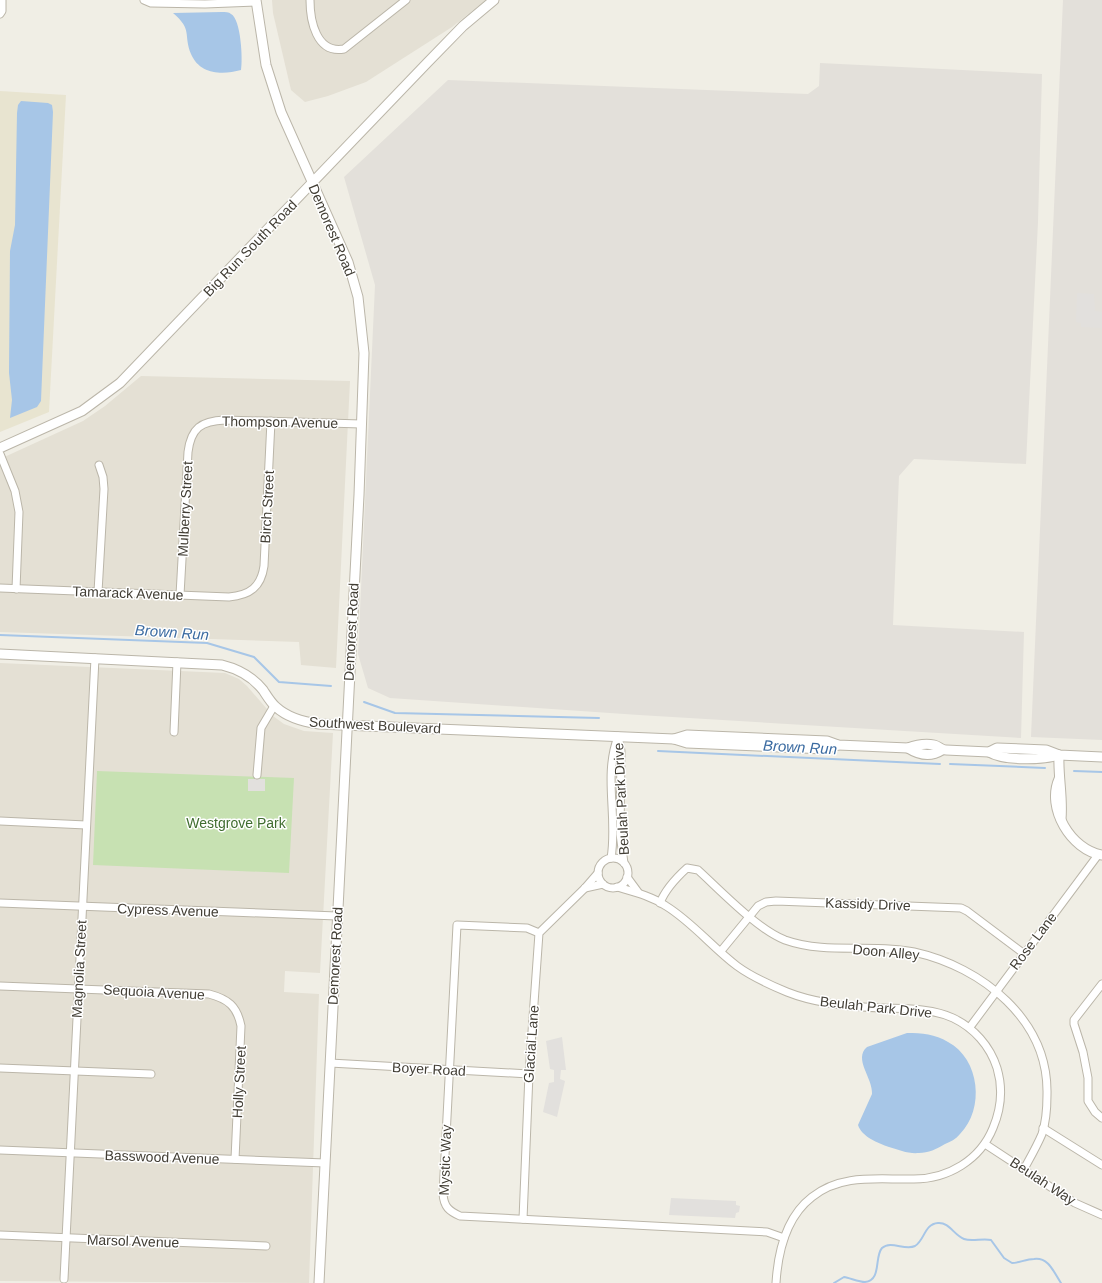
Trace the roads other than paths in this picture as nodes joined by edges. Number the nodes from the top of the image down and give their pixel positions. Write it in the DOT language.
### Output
graph roads {
  1 [pos="2,0"];
  2 [pos="144,0"];
  3 [pos="310,0"];
  4 [pos="406,0"];
  5 [pos="494,0"];
  6 [pos="256,1"];
  7 [pos="205,2"];
  8 [pos="1,12"];
  9 [pos="313,183"];
  10 [pos="271,421"];
  11 [pos="361,424"];
  12 [pos="199,426"];
  13 [pos="0,448"];
  14 [pos="0,454"];
  15 [pos="99,465"];
  16 [pos="0,588"];
  17 [pos="16,589"];
  18 [pos="254,589"];
  19 [pos="98,592"];
  20 [pos="180,595"];
  21 [pos="0,654"];
  22 [pos="95,658"];
  23 [pos="177,662"];
  24 [pos="274,706"];
  25 [pos="347,726"];
  26 [pos="174,732"];
  27 [pos="618,736"];
  28 [pos="1059,755"];
  29 [pos="1102,757"];
  30 [pos="257,775"];
  31 [pos="0,821"];
  32 [pos="86,825"];
  33 [pos="1100,855"];
  34 [pos="611,858"];
  35 [pos="624,863"];
  36 [pos="598,873"];
  37 [pos="627,877"];
  38 [pos="603,884"];
  39 [pos="617,887"];
  40 [pos="585,888"];
  41 [pos="638,892"];
  42 [pos="0,903"];
  43 [pos="660,903"];
  44 [pos="82,907"];
  45 [pos="337,916"];
  46 [pos="750,916"];
  47 [pos="539,933"];
  48 [pos="720,951"];
  49 [pos="1023,953"];
  50 [pos="1102,984"];
  51 [pos="0,986"];
  52 [pos="79,989"];
  53 [pos="996,991"];
  54 [pos="234,1006"];
  55 [pos="970,1027"];
  56 [pos="330,1063"];
  57 [pos="0,1068"];
  58 [pos="449,1070"];
  59 [pos="74,1071"];
  60 [pos="151,1074"];
  61 [pos="529,1074"];
  62 [pos="1102,1118"];
  63 [pos="1044,1128"];
  64 [pos="985,1144"];
  65 [pos="0,1150"];
  66 [pos="70,1153"];
  67 [pos="235,1159"];
  68 [pos="325,1163"];
  69 [pos="1102,1165"];
  70 [pos="1024,1169"];
  71 [pos="1102,1215"];
  72 [pos="523,1219"];
  73 [pos="0,1235"];
  74 [pos="65,1238"];
  75 [pos="784,1238"];
  76 [pos="266,1246"];
  77 [pos="64,1279"];
  78 [pos="319,1283"];
  79 [pos="776,1283"];
  1 -- 8 [label="street"];
  2 -- 7 [label="street"];
  3 -- 4 [label="street"];
  5 -- 9 [label="street, Big Run South Road"];
  6 -- 7 [label="street"];
  6 -- 9 [label="street, Demorest Road"];
  9 -- 11 [label="street, Demorest Road"];
  9 -- 13 [label="street, Big Run South Road"];
  10 -- 11 [label="street, Thompson Avenue"];
  10 -- 12 [label="street, Thompson Avenue"];
  10 -- 18 [label="street, Birch Street"];
  11 -- 25 [label="street, Demorest Road"];
  12 -- 20 [label="street, Mulberry Street"];
  14 -- 17 [label="street"];
  15 -- 19 [label="street"];
  16 -- 17 [label="street, Tamarack Avenue"];
  17 -- 19 [label="street, Tamarack Avenue"];
  18 -- 20 [label="street, Tamarack Avenue"];
  19 -- 20 [label="street, Tamarack Avenue"];
  21 -- 22 [label="street, Southwest Boulevard"];
  22 -- 23 [label="street, Southwest Boulevard"];
  22 -- 32 [label="street, Magnolia Street"];
  23 -- 24 [label="street, Southwest Boulevard"];
  23 -- 26 [label="street"];
  24 -- 25 [label="street, Southwest Boulevard"];
  24 -- 30 [label="street"];
  25 -- 27 [label="street, Southwest Boulevard"];
  25 -- 45 [label="street, Demorest Road"];
  27 -- 28 [label="street, Southwest Boulevard"];
  27 -- 34 [label="street, Beulah Park Drive"];
  27 -- 35 [label="street, Beulah Park Drive"];
  28 -- 29 [label="street, Southwest Boulevard"];
  28 -- 33 [label="street"];
  31 -- 32 [label="street"];
  32 -- 44 [label="street, Magnolia Street"];
  33 -- 49 [label="street, Rose Lane"];
  34 -- 35 [label="street"];
  34 -- 36 [label="street"];
  35 -- 37 [label="street"];
  36 -- 38 [label="street"];
  36 -- 40 [label="street"];
  37 -- 39 [label="street"];
  37 -- 41 [label="street, Beulah Park Drive"];
  38 -- 39 [label="street"];
  38 -- 40 [label="street"];
  39 -- 41 [label="street, Beulah Park Drive"];
  40 -- 47 [label="street"];
  41 -- 43 [label="street, Beulah Park Drive"];
  42 -- 44 [label="street, Cypress Avenue"];
  43 -- 46 [label="street, Doon Alley"];
  43 -- 48 [label="street, Beulah Park Drive"];
  44 -- 45 [label="street, Cypress Avenue"];
  44 -- 52 [label="street, Magnolia Street"];
  45 -- 56 [label="street, Demorest Road"];
  46 -- 48 [label="street, Kassidy Drive"];
  46 -- 49 [label="street, Kassidy Drive"];
  46 -- 53 [label="street, Doon Alley"];
  47 -- 58 [label="street, Mystic Way"];
  47 -- 61 [label="street, Glacial Lane"];
  48 -- 55 [label="street, Beulah Park Drive"];
  49 -- 53 [label="street, Rose Lane"];
  50 -- 62 [label="street"];
  51 -- 52 [label="street, Sequoia Avenue"];
  52 -- 54 [label="street, Sequoia Avenue"];
  52 -- 59 [label="street, Magnolia Street"];
  53 -- 55 [label="street, Rose Lane"];
  53 -- 63 [label="street, Doon Alley"];
  54 -- 67 [label="street, Holly Street"];
  55 -- 64 [label="street, Beulah Park Drive"];
  56 -- 58 [label="street, Boyer Road"];
  56 -- 68 [label="street, Demorest Road"];
  57 -- 59 [label="street"];
  58 -- 61 [label="street, Boyer Road"];
  58 -- 72 [label="street, Mystic Way"];
  59 -- 60 [label="street"];
  59 -- 66 [label="street, Magnolia Street"];
  61 -- 72 [label="street, Glacial Lane"];
  63 -- 69 [label="street"];
  63 -- 70 [label="street, Doon Alley"];
  64 -- 70 [label="street, Beulah Way"];
  64 -- 75 [label="street, Beulah Park Drive"];
  65 -- 66 [label="street, Basswood Avenue"];
  66 -- 67 [label="street, Basswood Avenue"];
  66 -- 74 [label="street, Magnolia Street"];
  67 -- 68 [label="street, Basswood Avenue"];
  68 -- 78 [label="street, Demorest Road"];
  70 -- 71 [label="street, Beulah Way"];
  72 -- 75 [label="street, Mystic Way"];
  73 -- 74 [label="street, Marsol Avenue"];
  74 -- 76 [label="street, Marsol Avenue"];
  74 -- 77 [label="street, Magnolia Street"];
  75 -- 79 [label="street, Beulah Park Drive"];
}
